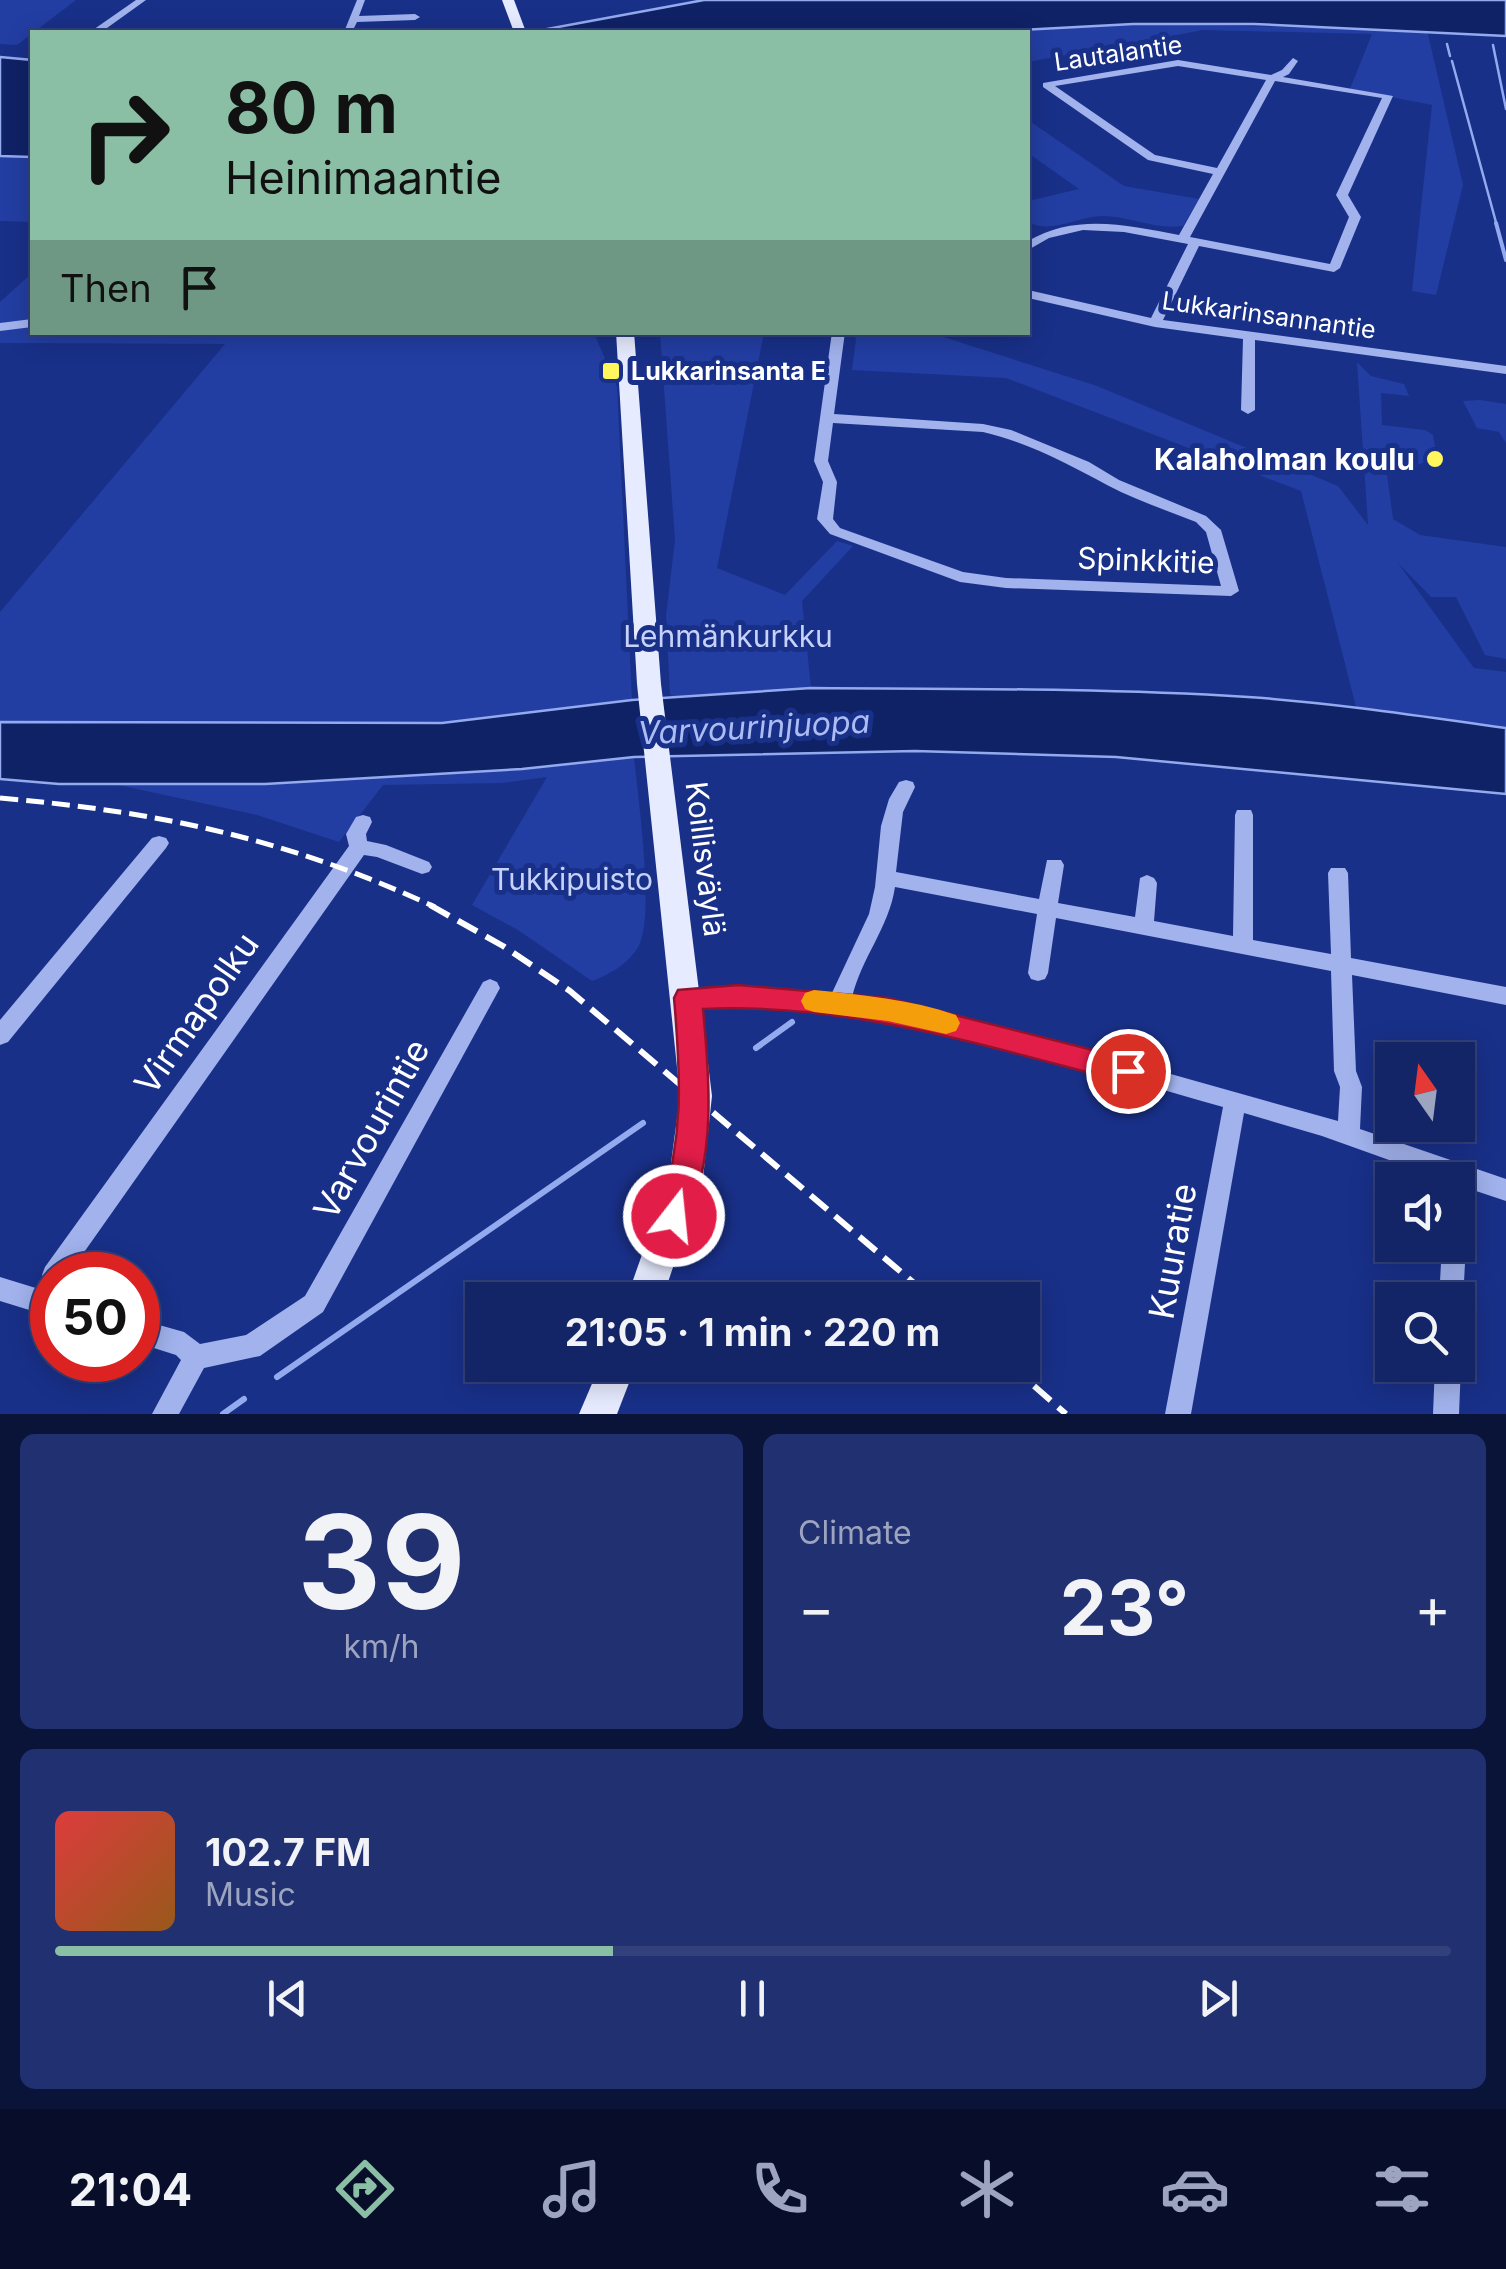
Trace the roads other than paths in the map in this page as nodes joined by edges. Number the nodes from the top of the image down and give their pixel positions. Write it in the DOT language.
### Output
graph roads {
  1 [pos="142,0"];
  2 [pos="361,0"];
  3 [pos="507,1"];
  4 [pos="415,17"];
  5 [pos="354,18"];
  6 [pos="518,26"];
  7 [pos="97,30"];
  8 [pos="349,30"];
  9 [pos="1293,61"];
  10 [pos="1272,78"];
  11 [pos="1220,172"];
  12 [pos="1030,230"];
  13 [pos="1039,237"];
  14 [pos="1189,240"];
  15 [pos="1030,244"];
  16 [pos="1030,294"];
  17 [pos="30,323"];
  18 [pos="1155,323"];
  19 [pos="0,327"];
  20 [pos="613,335"];
  21 [pos="625,335"];
  22 [pos="839,335"];
  23 [pos="1249,338"];
  24 [pos="625,360"];
  25 [pos="1506,370"];
  26 [pos="1248,410"];
  27 [pos="828,418"];
  28 [pos="906,787"];
  29 [pos="1244,815"];
  30 [pos="363,822"];
  31 [pos="159,844"];
  32 [pos="359,847"];
  33 [pos="1054,865"];
  34 [pos="422,867"];
  35 [pos="1338,873"];
  36 [pos="886,878"];
  37 [pos="1147,883"];
  38 [pos="1046,908"];
  39 [pos="1144,927"];
  40 [pos="1244,946"];
  41 [pos="1342,964"];
  42 [pos="1038,973"];
  43 [pos="490,988"];
  44 [pos="1506,996"];
  45 [pos="688,998"];
  46 [pos="840,1003"];
  47 [pos="0,1036"];
  48 [pos="1235,1101"];
  49 [pos="1348,1134"];
  50 [pos="1417,1162"];
  51 [pos="1475,1182"];
  52 [pos="1506,1190"];
  53 [pos="70,1252"];
  54 [pos="650,1282"];
  55 [pos="0,1289"];
  56 [pos="30,1298"];
  57 [pos="160,1338"];
  58 [pos="196,1357"];
  59 [pos="611,1382"];
  60 [pos="1447,1382"];
  61 [pos="166,1414"];
  62 [pos="598,1414"];
  63 [pos="1178,1414"];
  64 [pos="1446,1414"];
  1 -- 7 [label="street"];
  2 -- 5 [label="street"];
  3 -- 6 [label="main road"];
  4 -- 5 [label="street"];
  5 -- 8 [label="street"];
  9 -- 10 [label="street"];
  10 -- 11 [label="street"];
  10 -- 11 [label="street, Lautalantie"];
  10 -- 14 [label="street"];
  11 -- 14 [label="street"];
  12 -- 13 [label="street"];
  13 -- 14 [label="street"];
  13 -- 15 [label="street"];
  14 -- 18 [label="street"];
  16 -- 18 [label="street, Lukkarinsannantie"];
  17 -- 19 [label="street"];
  18 -- 23 [label="street, Lukkarinsannantie"];
  20 -- 24 [label="main road, Koillisväylä"];
  21 -- 24 [label="main road, Koillisväylä"];
  22 -- 27 [label="street, Spinkkitie"];
  23 -- 25 [label="street, Lukkarinsannantie"];
  23 -- 26 [label="street"];
  24 -- 45 [label="main road, Koillisväylä"];
  27 -- 27 [label="street, Spinkkitie"];
  28 -- 36 [label="street"];
  29 -- 40 [label="street"];
  30 -- 32 [label="street"];
  31 -- 47 [label="street"];
  32 -- 34 [label="street"];
  32 -- 53 [label="street, Virmapolku"];
  33 -- 38 [label="street"];
  35 -- 41 [label="street"];
  36 -- 38 [label="street"];
  36 -- 46 [label="street"];
  37 -- 39 [label="street"];
  38 -- 39 [label="street"];
  38 -- 42 [label="street"];
  39 -- 40 [label="street"];
  40 -- 41 [label="street"];
  41 -- 44 [label="street"];
  41 -- 49 [label="street"];
  43 -- 58 [label="street, Varvourintie"];
  45 -- 46 [label="street"];
  45 -- 54 [label="main road, Koillisväylä"];
  46 -- 48 [label="street"];
  48 -- 49 [label="street"];
  48 -- 63 [label="street, Kuuratie"];
  49 -- 50 [label="street"];
  51 -- 52 [label="street"];
  55 -- 56 [label="street"];
  57 -- 58 [label="street"];
  58 -- 61 [label="street"];
  59 -- 62 [label="main road"];
  60 -- 64 [label="street"];
}
